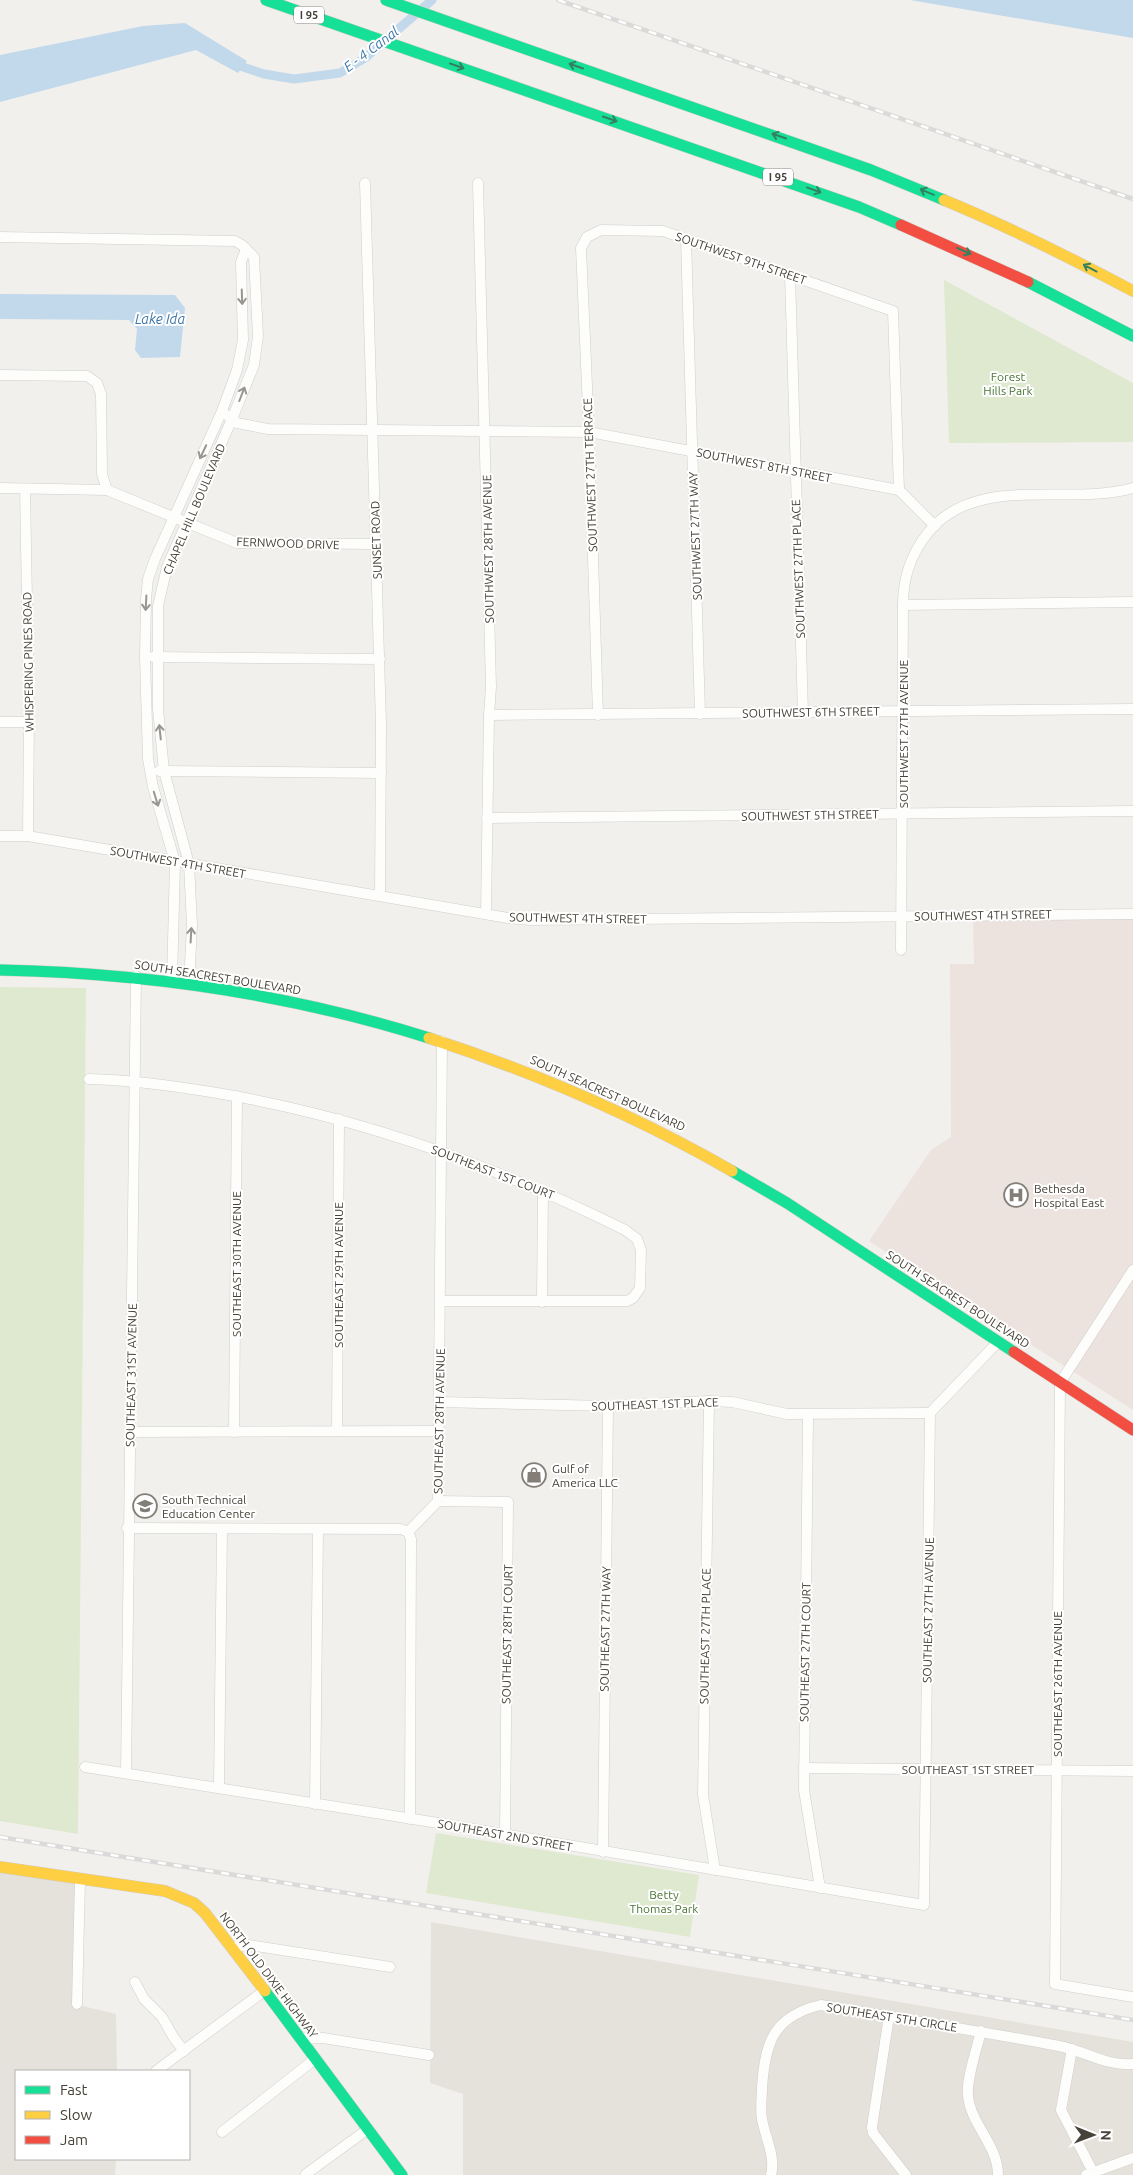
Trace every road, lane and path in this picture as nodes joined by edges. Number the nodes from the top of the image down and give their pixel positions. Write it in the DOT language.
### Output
graph roads {
  1 [pos="266,0"];
  2 [pos="386,0"];
  3 [pos="478,183"];
  4 [pos="366,184"];
  5 [pos="0,237"];
  6 [pos="587,237"];
  7 [pos="686,239"];
  8 [pos="246,249"];
  9 [pos="790,275"];
  10 [pos="1133,291"];
  11 [pos="1133,336"];
  12 [pos="0,375"];
  13 [pos="222,411"];
  14 [pos="232,419"];
  15 [pos="373,430"];
  16 [pos="485,431"];
  17 [pos="590,432"];
  18 [pos="692,451"];
  19 [pos="796,470"];
  20 [pos="0,488"];
  21 [pos="1133,488"];
  22 [pos="25,489"];
  23 [pos="107,490"];
  24 [pos="898,490"];
  25 [pos="174,516"];
  26 [pos="186,521"];
  27 [pos="934,526"];
  28 [pos="376,544"];
  29 [pos="1133,602"];
  30 [pos="902,605"];
  31 [pos="145,656"];
  32 [pos="158,657"];
  33 [pos="380,659"];
  34 [pos="1133,709"];
  35 [pos="903,711"];
  36 [pos="803,712"];
  37 [pos="700,714"];
  38 [pos="489,715"];
  39 [pos="598,715"];
  40 [pos="0,722"];
  41 [pos="29,722"];
  42 [pos="150,770"];
  43 [pos="164,771"];
  44 [pos="381,773"];
  45 [pos="1133,811"];
  46 [pos="902,814"];
  47 [pos="487,818"];
  48 [pos="0,836"];
  49 [pos="28,836"];
  50 [pos="175,862"];
  51 [pos="189,864"];
  52 [pos="380,896"];
  53 [pos="486,914"];
  54 [pos="1133,914"];
  55 [pos="902,916"];
  56 [pos="901,950"];
  57 [pos="0,970"];
  58 [pos="136,976"];
  59 [pos="172,982"];
  60 [pos="189,984"];
  61 [pos="442,1041"];
  62 [pos="89,1080"];
  63 [pos="134,1081"];
  64 [pos="237,1096"];
  65 [pos="339,1120"];
  66 [pos="441,1151"];
  67 [pos="543,1191"];
  68 [pos="1133,1270"];
  69 [pos="440,1301"];
  70 [pos="542,1302"];
  71 [pos="998,1342"];
  72 [pos="1060,1383"];
  73 [pos="709,1400"];
  74 [pos="439,1402"];
  75 [pos="608,1406"];
  76 [pos="930,1413"];
  77 [pos="808,1416"];
  78 [pos="1133,1430"];
  79 [pos="337,1431"];
  80 [pos="439,1431"];
  81 [pos="131,1432"];
  82 [pos="234,1432"];
  83 [pos="438,1500"];
  84 [pos="128,1528"];
  85 [pos="222,1528"];
  86 [pos="318,1529"];
  87 [pos="408,1532"];
  88 [pos="85,1767"];
  89 [pos="804,1768"];
  90 [pos="926,1769"];
  91 [pos="1056,1770"];
  92 [pos="1133,1771"];
  93 [pos="126,1773"];
  94 [pos="219,1788"];
  95 [pos="315,1804"];
  96 [pos="410,1819"];
  97 [pos="505,1836"];
  98 [pos="604,1852"];
  99 [pos="0,1867"];
  100 [pos="715,1870"];
  101 [pos="80,1880"];
  102 [pos="820,1888"];
  103 [pos="924,1905"];
  104 [pos="232,1947"];
  105 [pos="390,1967"];
  106 [pos="135,1982"];
  107 [pos="264,1991"];
  108 [pos="1133,1997"];
  109 [pos="78,2004"];
  110 [pos="889,2016"];
  111 [pos="980,2031"];
  112 [pos="299,2036"];
  113 [pos="1072,2048"];
  114 [pos="184,2051"];
  115 [pos="430,2055"];
  116 [pos="315,2059"];
  117 [pos="1133,2064"];
  118 [pos="157,2070"];
  119 [pos="368,2129"];
  120 [pos="222,2132"];
  121 [pos="1133,2158"];
  122 [pos="1089,2173"];
  123 [pos="306,2174"];
  124 [pos="402,2175"];
  125 [pos="771,2175"];
  126 [pos="906,2175"];
  127 [pos="998,2175"];
  1 -- 11 [label="main road, I 95, one-way"];
  10 -- 2 [label="main road, one-way"];
  3 -- 16 [label="street, SOUTHWEST 28TH AVENUE"];
  4 -- 15 [label="street, SUNSET ROAD"];
  5 -- 8 [label="street"];
  6 -- 7 [label="street, SOUTHWEST 9TH STREET"];
  6 -- 17 [label="street, SOUTHWEST 27TH TERRACE"];
  7 -- 9 [label="street, SOUTHWEST 9TH STREET"];
  7 -- 18 [label="street, SOUTHWEST 27TH WAY"];
  8 -- 13 [label="street, CHAPEL HILL BOULEVARD, one-way"];
  14 -- 8 [label="street, CHAPEL HILL BOULEVARD, one-way"];
  9 -- 19 [label="street, SOUTHWEST 27TH PLACE"];
  9 -- 24 [label="street, SOUTHWEST 9TH STREET"];
  12 -- 23 [label="street"];
  13 -- 14 [label="street, SOUTHWEST 8TH STREET"];
  13 -- 25 [label="street, CHAPEL HILL BOULEVARD, one-way"];
  14 -- 15 [label="street, SOUTHWEST 8TH STREET"];
  14 -- 26 [label="street, CHAPEL HILL BOULEVARD"];
  15 -- 16 [label="street, SOUTHWEST 8TH STREET"];
  15 -- 28 [label="street, SUNSET ROAD"];
  16 -- 17 [label="street, SOUTHWEST 8TH STREET"];
  16 -- 38 [label="street, SOUTHWEST 28TH AVENUE"];
  17 -- 18 [label="street, SOUTHWEST 8TH STREET"];
  17 -- 39 [label="street, SOUTHWEST 27TH TERRACE"];
  18 -- 19 [label="street, SOUTHWEST 8TH STREET"];
  18 -- 37 [label="street, SOUTHWEST 27TH WAY"];
  19 -- 24 [label="street, SOUTHWEST 8TH STREET"];
  19 -- 36 [label="street, SOUTHWEST 27TH PLACE"];
  20 -- 22 [label="street, FERNWOOD DRIVE"];
  21 -- 27 [label="street"];
  22 -- 23 [label="street, FERNWOOD DRIVE"];
  22 -- 41 [label="street, WHISPERING PINES ROAD"];
  23 -- 25 [label="street, FERNWOOD DRIVE"];
  24 -- 27 [label="street"];
  25 -- 26 [label="street, FERNWOOD DRIVE"];
  25 -- 31 [label="street, CHAPEL HILL BOULEVARD, one-way"];
  26 -- 28 [label="street, FERNWOOD DRIVE"];
  26 -- 32 [label="street, CHAPEL HILL BOULEVARD"];
  27 -- 30 [label="street, SOUTHWEST 27TH AVENUE"];
  28 -- 33 [label="street, SUNSET ROAD"];
  29 -- 30 [label="street"];
  30 -- 35 [label="street, SOUTHWEST 27TH AVENUE"];
  31 -- 32 [label="street"];
  31 -- 42 [label="street, CHAPEL HILL BOULEVARD"];
  32 -- 33 [label="street"];
  43 -- 32 [label="street, CHAPEL HILL BOULEVARD, one-way"];
  33 -- 44 [label="street, SUNSET ROAD"];
  34 -- 35 [label="street, SOUTHWEST 6TH STREET"];
  35 -- 36 [label="street, SOUTHWEST 6TH STREET"];
  35 -- 46 [label="street, SOUTHWEST 27TH AVENUE"];
  36 -- 37 [label="street, SOUTHWEST 6TH STREET"];
  37 -- 39 [label="street, SOUTHWEST 6TH STREET"];
  38 -- 39 [label="street, SOUTHWEST 6TH STREET"];
  38 -- 47 [label="street, SOUTHWEST 28TH AVENUE"];
  40 -- 41 [label="street"];
  41 -- 49 [label="street, WHISPERING PINES ROAD"];
  42 -- 43 [label="street"];
  42 -- 50 [label="street, CHAPEL HILL BOULEVARD, one-way"];
  43 -- 44 [label="street"];
  43 -- 51 [label="street, CHAPEL HILL BOULEVARD"];
  44 -- 52 [label="street, SUNSET ROAD"];
  45 -- 46 [label="street, SOUTHWEST 5TH STREET"];
  46 -- 47 [label="street, SOUTHWEST 5TH STREET"];
  46 -- 55 [label="street, SOUTHWEST 27TH AVENUE"];
  47 -- 53 [label="street, SOUTHWEST 28TH AVENUE"];
  48 -- 49 [label="street, SOUTHWEST 4TH STREET"];
  49 -- 50 [label="street, SOUTHWEST 4TH STREET"];
  50 -- 51 [label="street, SOUTHWEST 4TH STREET"];
  50 -- 59 [label="street, CHAPEL HILL BOULEVARD"];
  51 -- 52 [label="street, SOUTHWEST 4TH STREET"];
  60 -- 51 [label="street, CHAPEL HILL BOULEVARD, one-way"];
  52 -- 53 [label="street, SOUTHWEST 4TH STREET"];
  53 -- 55 [label="street, SOUTHWEST 4TH STREET"];
  54 -- 55 [label="street, SOUTHWEST 4TH STREET"];
  55 -- 56 [label="street, SOUTHWEST 27TH AVENUE"];
  57 -- 58 [label="main road, SOUTH SEACREST BOULEVARD"];
  58 -- 59 [label="main road, SOUTH SEACREST BOULEVARD"];
  58 -- 63 [label="street, SOUTHEAST 31ST AVENUE"];
  59 -- 60 [label="main road, SOUTH SEACREST BOULEVARD"];
  60 -- 61 [label="main road, SOUTH SEACREST BOULEVARD"];
  61 -- 66 [label="street, SOUTHEAST 28TH AVENUE"];
  61 -- 71 [label="main road, SOUTH SEACREST BOULEVARD"];
  62 -- 63 [label="street, SOUTHEAST 1ST COURT"];
  63 -- 64 [label="street, SOUTHEAST 1ST COURT"];
  63 -- 81 [label="street, SOUTHEAST 31ST AVENUE"];
  64 -- 65 [label="street, SOUTHEAST 1ST COURT"];
  64 -- 82 [label="street, SOUTHEAST 30TH AVENUE"];
  65 -- 66 [label="street, SOUTHEAST 1ST COURT"];
  65 -- 79 [label="street, SOUTHEAST 29TH AVENUE"];
  66 -- 67 [label="street, SOUTHEAST 1ST COURT"];
  66 -- 69 [label="street, SOUTHEAST 28TH AVENUE"];
  67 -- 70 [label="street"];
  67 -- 70 [label="street, SOUTHEAST 1ST COURT"];
  68 -- 72 [label="street"];
  69 -- 70 [label="street, SOUTHEAST 1ST COURT"];
  69 -- 74 [label="street, SOUTHEAST 28TH AVENUE"];
  71 -- 72 [label="main road, SOUTH SEACREST BOULEVARD"];
  71 -- 76 [label="street"];
  72 -- 78 [label="main road, SOUTH SEACREST BOULEVARD"];
  72 -- 91 [label="street, SOUTHEAST 26TH AVENUE"];
  73 -- 75 [label="street, SOUTHEAST 1ST PLACE"];
  73 -- 77 [label="street, SOUTHEAST 1ST PLACE"];
  73 -- 100 [label="street, SOUTHEAST 27TH PLACE"];
  74 -- 75 [label="street, SOUTHEAST 1ST PLACE"];
  74 -- 80 [label="street, SOUTHEAST 28TH AVENUE"];
  75 -- 98 [label="street, SOUTHEAST 27TH WAY"];
  76 -- 77 [label="street, SOUTHEAST 1ST PLACE"];
  76 -- 90 [label="street, SOUTHEAST 27TH AVENUE"];
  77 -- 89 [label="street, SOUTHEAST 27TH COURT"];
  79 -- 80 [label="street"];
  79 -- 82 [label="street"];
  80 -- 83 [label="street, SOUTHEAST 28TH AVENUE"];
  81 -- 82 [label="street"];
  81 -- 84 [label="street, SOUTHEAST 31ST AVENUE"];
  83 -- 87 [label="street, SOUTHEAST 28TH AVENUE"];
  83 -- 97 [label="street, SOUTHEAST 28TH COURT"];
  84 -- 85 [label="street"];
  84 -- 93 [label="street, SOUTHEAST 31ST AVENUE"];
  85 -- 86 [label="street"];
  85 -- 94 [label="street"];
  86 -- 87 [label="street"];
  86 -- 95 [label="street"];
  87 -- 96 [label="street"];
  88 -- 93 [label="street, SOUTHEAST 2ND STREET"];
  89 -- 90 [label="street, SOUTHEAST 1ST STREET"];
  89 -- 102 [label="street, SOUTHEAST 27TH COURT"];
  90 -- 91 [label="street, SOUTHEAST 1ST STREET"];
  90 -- 103 [label="street, SOUTHEAST 27TH AVENUE"];
  91 -- 92 [label="street, SOUTHEAST 1ST STREET"];
  91 -- 108 [label="street, SOUTHEAST 26TH AVENUE"];
  93 -- 94 [label="street, SOUTHEAST 2ND STREET"];
  94 -- 95 [label="street, SOUTHEAST 2ND STREET"];
  95 -- 96 [label="street, SOUTHEAST 2ND STREET"];
  96 -- 97 [label="street, SOUTHEAST 2ND STREET"];
  97 -- 98 [label="street, SOUTHEAST 2ND STREET"];
  98 -- 100 [label="street, SOUTHEAST 2ND STREET"];
  99 -- 101 [label="main road, NORTH OLD DIXIE HIGHWAY"];
  100 -- 102 [label="street, SOUTHEAST 2ND STREET"];
  101 -- 104 [label="main road, NORTH OLD DIXIE HIGHWAY"];
  101 -- 109 [label="street"];
  102 -- 103 [label="street, SOUTHEAST 2ND STREET"];
  104 -- 105 [label="street"];
  104 -- 107 [label="main road, NORTH OLD DIXIE HIGHWAY"];
  106 -- 114 [label="street"];
  107 -- 112 [label="main road, NORTH OLD DIXIE HIGHWAY"];
  107 -- 114 [label="street"];
  110 -- 111 [label="street, SOUTHEAST 5TH CIRCLE"];
  110 -- 125 [label="street, SOUTHEAST 5TH CIRCLE"];
  110 -- 126 [label="street"];
  111 -- 113 [label="street, SOUTHEAST 5TH CIRCLE"];
  111 -- 127 [label="street"];
  112 -- 115 [label="street"];
  112 -- 116 [label="main road, NORTH OLD DIXIE HIGHWAY"];
  113 -- 117 [label="street, SOUTHEAST 5TH CIRCLE"];
  113 -- 122 [label="street"];
  114 -- 118 [label="street"];
  116 -- 119 [label="main road, NORTH OLD DIXIE HIGHWAY"];
  116 -- 120 [label="street"];
  119 -- 123 [label="street"];
  119 -- 124 [label="main road, NORTH OLD DIXIE HIGHWAY"];
  121 -- 122 [label="street"];
}
